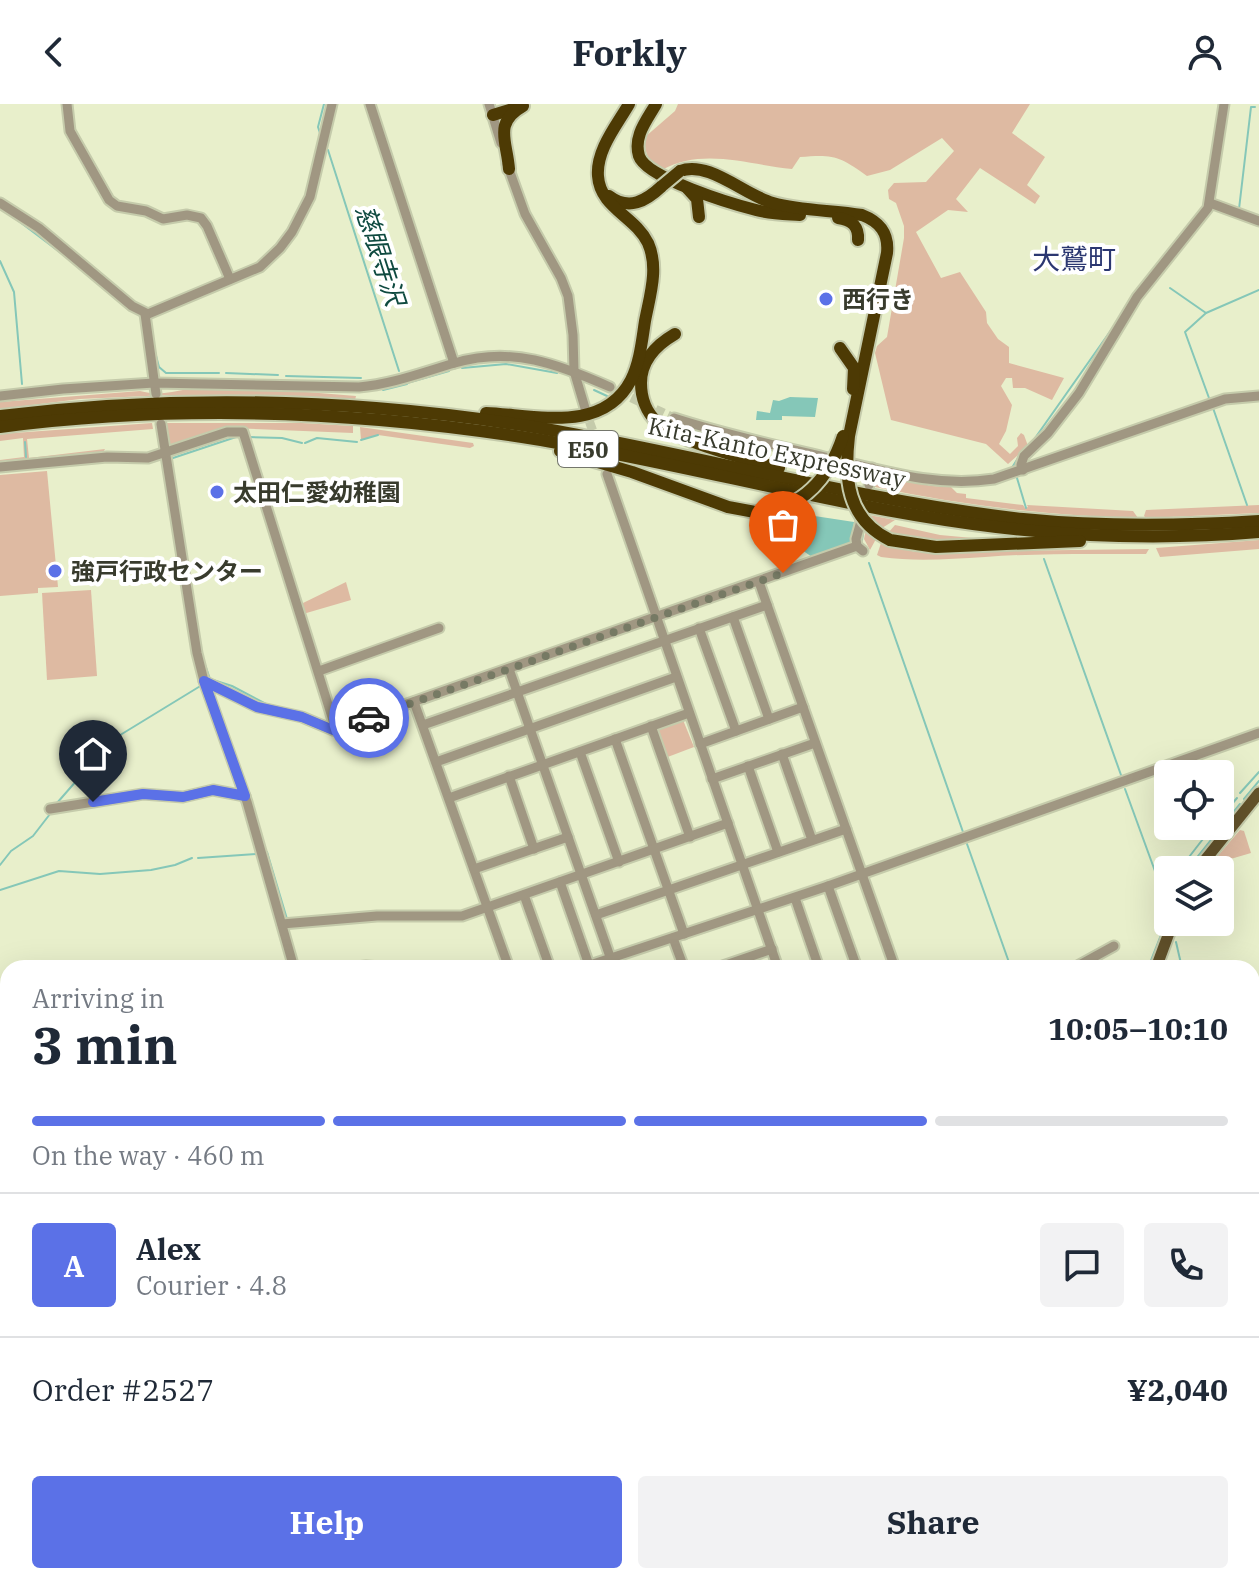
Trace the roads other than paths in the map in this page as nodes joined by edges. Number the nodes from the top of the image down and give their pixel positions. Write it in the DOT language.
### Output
graph roads {
  1 [pos="67,104"];
  2 [pos="332,104"];
  3 [pos="370,104"];
  4 [pos="629,104"];
  5 [pos="656,104"];
  6 [pos="1224,104"];
  7 [pos="527,105"];
  8 [pos="491,110"];
  9 [pos="509,169"];
  10 [pos="598,180"];
  11 [pos="684,186"];
  12 [pos="0,203"];
  13 [pos="1210,203"];
  14 [pos="699,217"];
  15 [pos="1259,221"];
  16 [pos="858,240"];
  17 [pos="230,279"];
  18 [pos="145,314"];
  19 [pos="675,334"];
  20 [pos="840,348"];
  21 [pos="454,363"];
  22 [pos="574,371"];
  23 [pos="154,383"];
  24 [pos="610,387"];
  25 [pos="156,394"];
  26 [pos="0,396"];
  27 [pos="1259,396"];
  28 [pos="585,408"];
  29 [pos="400,411"];
  30 [pos="0,416"];
  31 [pos="674,418"];
  32 [pos="161,424"];
  33 [pos="0,427"];
  34 [pos="481,432"];
  35 [pos="846,436"];
  36 [pos="165,453"];
  37 [pos="0,467"];
  38 [pos="872,468"];
  39 [pos="1023,470"];
  40 [pos="607,474"];
  41 [pos="864,489"];
  42 [pos="863,514"];
  43 [pos="1259,521"];
  44 [pos="1259,532"];
  45 [pos="1171,536"];
  46 [pos="759,582"];
  47 [pos="767,605"];
  48 [pos="733,617"];
  49 [pos="656,618"];
  50 [pos="439,628"];
  51 [pos="699,628"];
  52 [pos="663,641"];
  53 [pos="509,669"];
  54 [pos="319,671"];
  55 [pos="676,677"];
  56 [pos="204,681"];
  57 [pos="517,692"];
  58 [pos="414,702"];
  59 [pos="803,707"];
  60 [pos="689,713"];
  61 [pos="769,719"];
  62 [pos="423,725"];
  63 [pos="651,726"];
  64 [pos="530,728"];
  65 [pos="336,730"];
  66 [pos="736,731"];
  67 [pos="1259,733"];
  68 [pos="615,739"];
  69 [pos="815,743"];
  70 [pos="700,744"];
  71 [pos="580,752"];
  72 [pos="782,754"];
  73 [pos="436,762"];
  74 [pos="543,765"];
  75 [pos="748,766"];
  76 [pos="509,776"];
  77 [pos="712,779"];
  78 [pos="1259,793"];
  79 [pos="245,796"];
  80 [pos="449,798"];
  81 [pos="1259,804"];
  82 [pos="50,809"];
  83 [pos="728,823"];
  84 [pos="1234,824"];
  85 [pos="1234,828"];
  86 [pos="846,829"];
  87 [pos="568,837"];
  88 [pos="690,837"];
  89 [pos="812,840"];
  90 [pos="1221,840"];
  91 [pos="534,849"];
  92 [pos="654,849"];
  93 [pos="778,852"];
  94 [pos="1208,856"];
  95 [pos="619,862"];
  96 [pos="742,865"];
  97 [pos="474,869"];
  98 [pos="862,874"];
  99 [pos="581,875"];
  100 [pos="560,882"];
  101 [pos="828,886"];
  102 [pos="668,890"];
  103 [pos="524,895"];
  104 [pos="795,898"];
  105 [pos="488,908"];
  106 [pos="758,910"];
  107 [pos="596,915"];
  108 [pos="282,924"];
  109 [pos="684,934"];
  110 [pos="1168,936"];
  111 [pos="673,938"];
  112 [pos="1114,946"];
  113 [pos="772,949"];
  114 [pos="292,960"];
  115 [pos="506,960"];
  116 [pos="547,960"];
  117 [pos="583,960"];
  118 [pos="611,960"];
  119 [pos="619,960"];
  120 [pos="681,960"];
  121 [pos="743,960"];
  122 [pos="775,960"];
  123 [pos="816,960"];
  124 [pos="854,960"];
  125 [pos="892,960"];
  126 [pos="1089,960"];
  127 [pos="1159,960"];
  1 -- 17 [label="street"];
  2 -- 17 [label="street"];
  3 -- 21 [label="street"];
  4 -- 10 [label="highway"];
  5 -- 11 [label="highway"];
  6 -- 13 [label="street"];
  7 -- 8 [label="highway"];
  7 -- 9 [label="highway"];
  8 -- 9 [label="street"];
  9 -- 22 [label="street"];
  10 -- 29 [label="highway"];
  10 -- 35 [label="highway, bridge"];
  11 -- 14 [label="highway"];
  11 -- 16 [label="highway"];
  12 -- 18 [label="street"];
  13 -- 15 [label="street"];
  13 -- 39 [label="street"];
  17 -- 18 [label="street"];
  18 -- 23 [label="street"];
  19 -- 41 [label="highway"];
  20 -- 35 [label="highway"];
  21 -- 22 [label="street"];
  21 -- 23 [label="street"];
  22 -- 24 [label="street"];
  22 -- 28 [label="street"];
  23 -- 25 [label="street"];
  23 -- 26 [label="street"];
  27 -- 39 [label="street"];
  29 -- 30 [label="highway, Kita-Kanto Expressway / E50"];
  29 -- 41 [label="highway, Kita-Kanto Expressway / E50"];
  31 -- 38 [label="street"];
  32 -- 36 [label="street"];
  33 -- 34 [label="highway, Kita-Kanto Expressway / E50"];
  34 -- 35 [label="highway, bridge"];
  34 -- 45 [label="highway, Kita-Kanto Expressway / E50"];
  35 -- 45 [label="highway, bridge"];
  36 -- 37 [label="street"];
  36 -- 54 [label="street"];
  36 -- 56 [label="street"];
  38 -- 39 [label="street"];
  38 -- 41 [label="street"];
  40 -- 49 [label="street"];
  41 -- 43 [label="highway, Kita-Kanto Expressway / E50"];
  42 -- 46 [label="street"];
  44 -- 45 [label="highway, Kita-Kanto Expressway / E50"];
  46 -- 47 [label="street"];
  46 -- 49 [label="street"];
  47 -- 48 [label="street"];
  47 -- 59 [label="street"];
  48 -- 51 [label="street"];
  48 -- 61 [label="street"];
  49 -- 52 [label="street"];
  49 -- 53 [label="street"];
  50 -- 54 [label="street"];
  51 -- 52 [label="street"];
  51 -- 66 [label="street"];
  52 -- 55 [label="street"];
  52 -- 57 [label="street"];
  53 -- 57 [label="street"];
  53 -- 58 [label="street"];
  54 -- 65 [label="street"];
  55 -- 60 [label="street"];
  55 -- 64 [label="street"];
  56 -- 65 [label="street"];
  56 -- 79 [label="street"];
  57 -- 62 [label="street"];
  57 -- 64 [label="street"];
  58 -- 62 [label="street"];
  58 -- 65 [label="street"];
  59 -- 61 [label="street"];
  59 -- 69 [label="street"];
  60 -- 63 [label="street"];
  60 -- 70 [label="street"];
  61 -- 66 [label="street"];
  62 -- 73 [label="street"];
  63 -- 68 [label="street"];
  63 -- 88 [label="street"];
  64 -- 73 [label="street"];
  64 -- 74 [label="street"];
  66 -- 70 [label="street"];
  67 -- 98 [label="street"];
  68 -- 71 [label="street"];
  68 -- 92 [label="street"];
  69 -- 72 [label="street"];
  69 -- 86 [label="street"];
  70 -- 77 [label="street"];
  71 -- 74 [label="street"];
  71 -- 95 [label="street"];
  72 -- 75 [label="street"];
  72 -- 89 [label="street"];
  73 -- 80 [label="street"];
  74 -- 76 [label="street"];
  74 -- 87 [label="street"];
  75 -- 77 [label="street"];
  75 -- 93 [label="street"];
  76 -- 80 [label="street"];
  76 -- 91 [label="street"];
  77 -- 83 [label="street"];
  78 -- 84 [label="main road"];
  79 -- 82 [label="street"];
  79 -- 108 [label="street"];
  80 -- 97 [label="street"];
  81 -- 85 [label="main road"];
  83 -- 88 [label="street"];
  83 -- 96 [label="street"];
  86 -- 89 [label="street"];
  86 -- 98 [label="street"];
  87 -- 91 [label="street"];
  87 -- 99 [label="street"];
  88 -- 92 [label="street"];
  89 -- 93 [label="street"];
  90 -- 94 [label="main road"];
  91 -- 97 [label="street"];
  92 -- 95 [label="street"];
  92 -- 102 [label="street"];
  93 -- 96 [label="street"];
  95 -- 99 [label="street"];
  96 -- 102 [label="street"];
  96 -- 106 [label="street"];
  97 -- 105 [label="street"];
  98 -- 101 [label="street"];
  98 -- 125 [label="street"];
  99 -- 100 [label="street"];
  99 -- 107 [label="street"];
  100 -- 103 [label="street"];
  100 -- 117 [label="street"];
  101 -- 104 [label="street"];
  101 -- 124 [label="street"];
  102 -- 107 [label="street"];
  102 -- 109 [label="street"];
  103 -- 105 [label="street"];
  103 -- 116 [label="street"];
  104 -- 106 [label="street"];
  104 -- 123 [label="street"];
  105 -- 108 [label="street"];
  105 -- 115 [label="street"];
  106 -- 109 [label="street"];
  106 -- 113 [label="street"];
  107 -- 118 [label="street"];
  108 -- 114 [label="street"];
  109 -- 111 [label="street"];
  110 -- 127 [label="main road"];
  111 -- 119 [label="street"];
  111 -- 120 [label="street"];
  112 -- 126 [label="street"];
  113 -- 121 [label="street"];
  113 -- 122 [label="street"];
}
